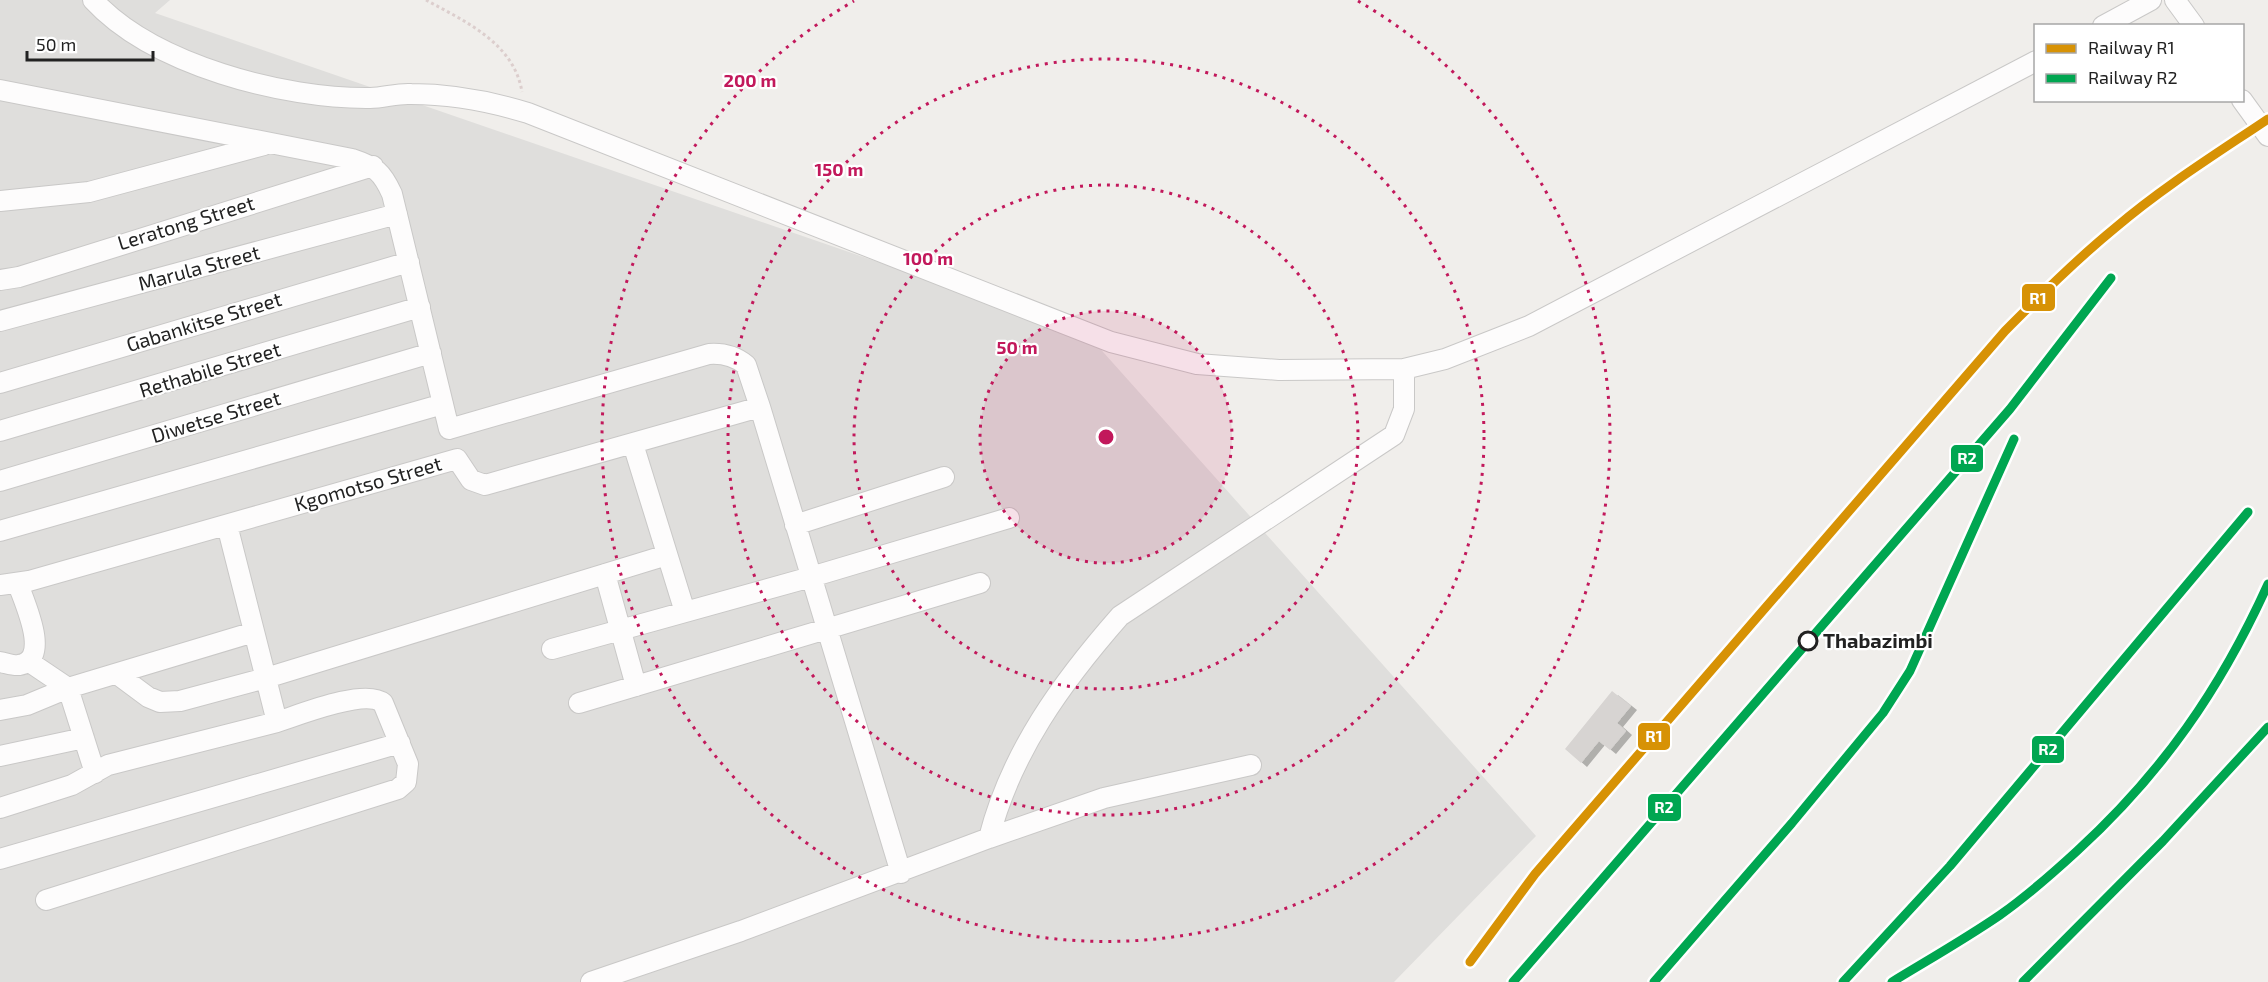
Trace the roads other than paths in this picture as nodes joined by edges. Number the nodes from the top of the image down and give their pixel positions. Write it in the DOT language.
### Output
graph roads {
  1 [pos="93,0"];
  2 [pos="2151,0"];
  3 [pos="2175,0"];
  4 [pos="2107,24"];
  5 [pos="2193,24"];
  6 [pos="2034,62"];
  7 [pos="0,90"];
  8 [pos="2243,102"];
  9 [pos="2268,136"];
  10 [pos="269,143"];
  11 [pos="373,166"];
  12 [pos="0,201"];
  13 [pos="397,214"];
  14 [pos="409,262"];
  15 [pos="0,280"];
  16 [pos="420,307"];
  17 [pos="0,321"];
  18 [pos="431,354"];
  19 [pos="1404,369"];
  20 [pos="0,383"];
  21 [pos="443,404"];
  22 [pos="760,407"];
  23 [pos="449,429"];
  24 [pos="0,431"];
  25 [pos="633,444"];
  26 [pos="457,459"];
  27 [pos="944,477"];
  28 [pos="0,482"];
  29 [pos="1010,518"];
  30 [pos="227,525"];
  31 [pos="795,525"];
  32 [pos="0,531"];
  33 [pos="667,555"];
  34 [pos="605,574"];
  35 [pos="811,577"];
  36 [pos="980,583"];
  37 [pos="9,584"];
  38 [pos="685,612"];
  39 [pos="827,629"];
  40 [pos="620,630"];
  41 [pos="254,632"];
  42 [pos="552,649"];
  43 [pos="28,661"];
  44 [pos="0,662"];
  45 [pos="117,674"];
  46 [pos="266,678"];
  47 [pos="636,686"];
  48 [pos="68,688"];
  49 [pos="579,703"];
  50 [pos="0,710"];
  51 [pos="277,722"];
  52 [pos="84,738"];
  53 [pos="400,743"];
  54 [pos="0,756"];
  55 [pos="1251,765"];
  56 [pos="95,773"];
  57 [pos="0,808"];
  58 [pos="989,838"];
  59 [pos="0,859"];
  60 [pos="901,873"];
  61 [pos="46,900"];
  62 [pos="591,982"];
  1 -- 19 [label="street"];
  2 -- 4 [label="street"];
  3 -- 5 [label="street"];
  6 -- 19 [label="street"];
  7 -- 10 [label="street"];
  8 -- 9 [label="street"];
  10 -- 11 [label="street"];
  10 -- 12 [label="street"];
  11 -- 13 [label="street"];
  11 -- 15 [label="street, Leratong Street"];
  13 -- 14 [label="street"];
  13 -- 17 [label="street, Marula Street"];
  14 -- 16 [label="street"];
  14 -- 20 [label="street, Gabankitse Street"];
  16 -- 18 [label="street"];
  16 -- 24 [label="street, Rethabile Street"];
  18 -- 21 [label="street"];
  18 -- 28 [label="street, Diwetse Street"];
  19 -- 58 [label="street"];
  21 -- 23 [label="street"];
  21 -- 32 [label="street"];
  22 -- 23 [label="street"];
  22 -- 25 [label="street, Kgomotso Street"];
  22 -- 31 [label="street"];
  23 -- 26 [label="street"];
  25 -- 26 [label="street, Kgomotso Street"];
  25 -- 33 [label="street"];
  26 -- 30 [label="street, Kgomotso Street"];
  27 -- 31 [label="street"];
  29 -- 35 [label="street"];
  30 -- 37 [label="street, Kgomotso Street"];
  30 -- 41 [label="street"];
  31 -- 35 [label="street"];
  33 -- 34 [label="street"];
  33 -- 38 [label="street"];
  34 -- 40 [label="street"];
  34 -- 46 [label="street"];
  35 -- 38 [label="street"];
  35 -- 39 [label="street"];
  36 -- 39 [label="street"];
  37 -- 43 [label="street"];
  38 -- 40 [label="street"];
  39 -- 47 [label="street"];
  39 -- 60 [label="street"];
  40 -- 42 [label="street"];
  40 -- 47 [label="street"];
  41 -- 45 [label="street"];
  41 -- 46 [label="street"];
  43 -- 44 [label="street"];
  43 -- 48 [label="street"];
  45 -- 46 [label="street"];
  45 -- 48 [label="street"];
  46 -- 51 [label="street"];
  47 -- 49 [label="street"];
  48 -- 50 [label="street"];
  48 -- 52 [label="street"];
  51 -- 53 [label="street"];
  51 -- 56 [label="street"];
  52 -- 54 [label="street"];
  52 -- 56 [label="street"];
  53 -- 59 [label="street"];
  53 -- 61 [label="street"];
  55 -- 58 [label="street"];
  56 -- 57 [label="street"];
  58 -- 60 [label="street"];
  60 -- 62 [label="street"];
}
